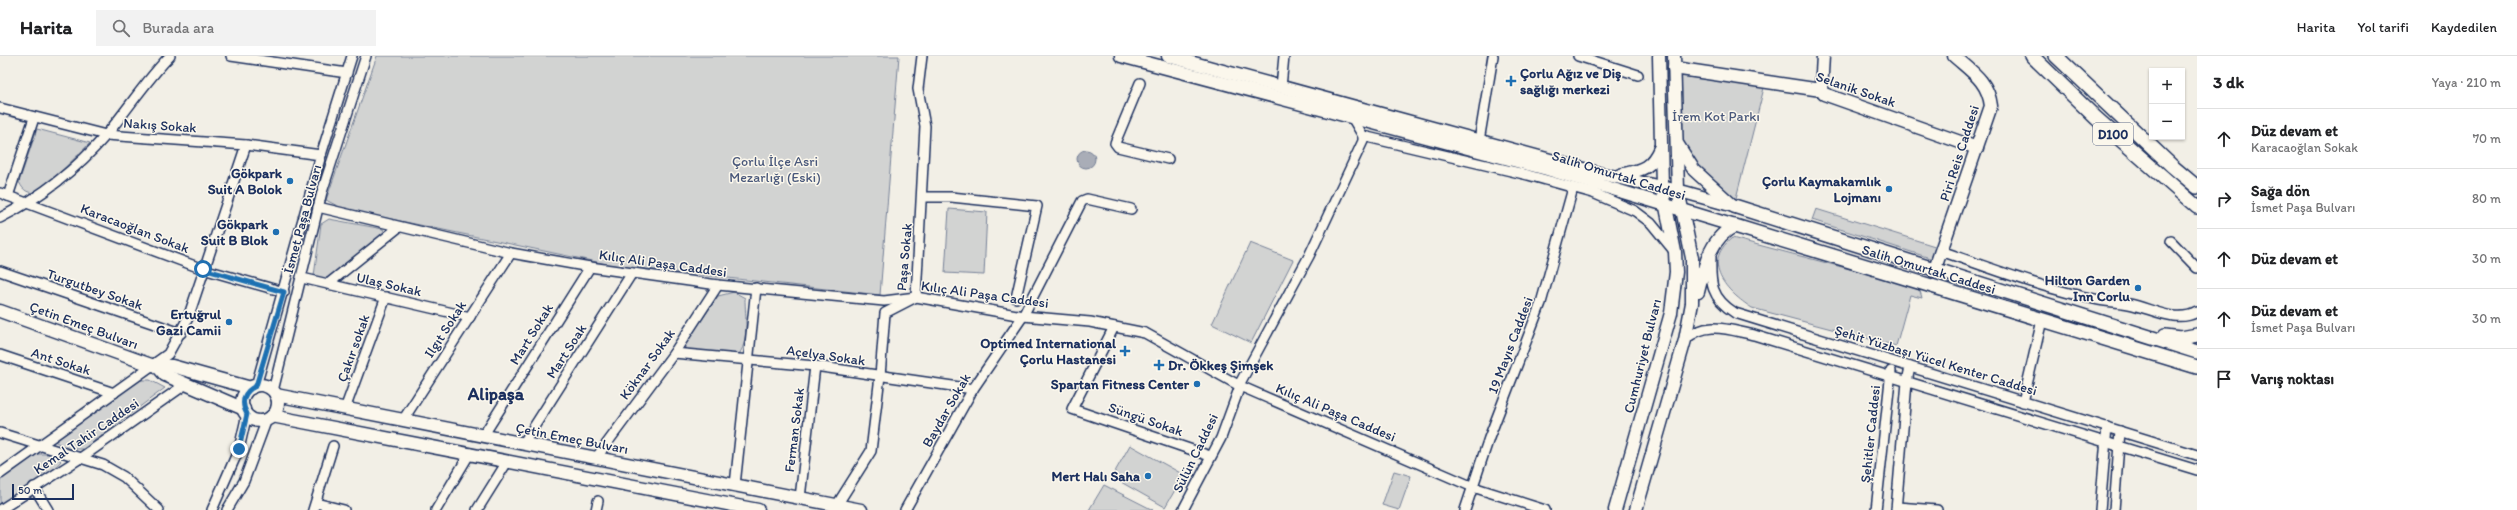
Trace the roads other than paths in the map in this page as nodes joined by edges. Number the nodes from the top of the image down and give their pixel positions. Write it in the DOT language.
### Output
graph roads {
  1 [pos="170,56"];
  2 [pos="232,56"];
  3 [pos="352,56"];
  4 [pos="366,56"];
  5 [pos="922,56"];
  6 [pos="1121,56"];
  7 [pos="1168,56"];
  8 [pos="1284,56"];
  9 [pos="1493,56"];
  10 [pos="1578,56"];
  11 [pos="1660,56"];
  12 [pos="1674,56"];
  13 [pos="1823,56"];
  14 [pos="1954,56"];
  15 [pos="2032,56"];
  16 [pos="2056,56"];
  17 [pos="1674,68"];
  18 [pos="347,73"];
  19 [pos="1638,75"];
  20 [pos="1140,83"];
  21 [pos="1281,87"];
  22 [pos="1821,90"];
  23 [pos="0,108"];
  24 [pos="34,118"];
  25 [pos="1353,119"];
  26 [pos="106,135"];
  27 [pos="1363,136"];
  28 [pos="1479,140"];
  29 [pos="1677,143"];
  30 [pos="246,145"];
  31 [pos="1661,145"];
  32 [pos="1977,148"];
  33 [pos="320,155"];
  34 [pos="1168,159"];
  35 [pos="1616,176"];
  36 [pos="2165,181"];
  37 [pos="1662,187"];
  38 [pos="2197,187"];
  39 [pos="1573,188"];
  40 [pos="1678,190"];
  41 [pos="4,194"];
  42 [pos="923,197"];
  43 [pos="30,203"];
  44 [pos="1734,206"];
  45 [pos="318,207"];
  46 [pos="1667,207"];
  47 [pos="2197,207"];
  48 [pos="1131,209"];
  49 [pos="1683,211"];
  50 [pos="2197,212"];
  51 [pos="0,218"];
  52 [pos="1735,226"];
  53 [pos="399,227"];
  54 [pos="2171,241"];
  55 [pos="1711,251"];
  56 [pos="1675,252"];
  57 [pos="1941,252"];
  58 [pos="511,253"];
  59 [pos="590,267"];
  60 [pos="2197,268"];
  61 [pos="203,269"];
  62 [pos="0,270"];
  63 [pos="1934,271"];
  64 [pos="632,273"];
  65 [pos="302,278"];
  66 [pos="328,284"];
  67 [pos="718,285"];
  68 [pos="756,288"];
  69 [pos="284,292"];
  70 [pos="386,297"];
  71 [pos="916,297"];
  72 [pos="1016,298"];
  73 [pos="2197,312"];
  74 [pos="1,313"];
  75 [pos="1023,316"];
  76 [pos="470,317"];
  77 [pos="2042,320"];
  78 [pos="2111,326"];
  79 [pos="1114,327"];
  80 [pos="181,333"];
  81 [pos="2197,335"];
  82 [pos="1686,337"];
  83 [pos="2197,352"];
  84 [pos="674,353"];
  85 [pos="0,355"];
  86 [pos="750,360"];
  87 [pos="1893,362"];
  88 [pos="155,366"];
  89 [pos="815,366"];
  90 [pos="1910,367"];
  91 [pos="2197,367"];
  92 [pos="880,376"];
  93 [pos="1890,376"];
  94 [pos="1907,382"];
  95 [pos="186,384"];
  96 [pos="1240,386"];
  97 [pos="253,387"];
  98 [pos="973,389"];
  99 [pos="114,393"];
  100 [pos="275,393"];
  101 [pos="2023,402"];
  102 [pos="345,409"];
  103 [pos="245,412"];
  104 [pos="270,418"];
  105 [pos="403,420"];
  106 [pos="2107,427"];
  107 [pos="2120,431"];
  108 [pos="0,433"];
  109 [pos="483,436"];
  110 [pos="2105,443"];
  111 [pos="523,444"];
  112 [pos="39,446"];
  113 [pos="333,446"];
  114 [pos="2118,447"];
  115 [pos="470,453"];
  116 [pos="2197,455"];
  117 [pos="1210,456"];
  118 [pos="82,457"];
  119 [pos="596,458"];
  120 [pos="507,462"];
  121 [pos="2197,470"];
  122 [pos="0,474"];
  123 [pos="735,485"];
  124 [pos="34,487"];
  125 [pos="1473,487"];
  126 [pos="800,498"];
  127 [pos="836,505"];
  128 [pos="315,506"];
  129 [pos="725,507"];
  130 [pos="1896,508"];
  131 [pos="0,510"];
  132 [pos="48,510"];
  133 [pos="160,510"];
  134 [pos="212,510"];
  135 [pos="227,510"];
  136 [pos="344,510"];
  137 [pos="436,510"];
  138 [pos="478,510"];
  139 [pos="758,510"];
  140 [pos="861,510"];
  141 [pos="905,510"];
  142 [pos="1183,510"];
  143 [pos="1465,510"];
  144 [pos="1545,510"];
  145 [pos="1615,510"];
  146 [pos="1636,510"];
  147 [pos="1876,510"];
  148 [pos="1937,510"];
  149 [pos="2100,510"];
  150 [pos="2114,510"];
  1 -- 26 [label="street"];
  2 -- 18 [label="street"];
  3 -- 18 [label="street, İsmet Paşa Bulvarı"];
  4 -- 45 [label="street, İsmet Paşa Bulvarı"];
  5 -- 42 [label="street, Paşa Sokak"];
  6 -- 25 [label="main road, Salih Omurtak Caddesi"];
  7 -- 21 [label="main road, Salih Omurtak Caddesi"];
  8 -- 21 [label="street"];
  9 -- 28 [label="street"];
  10 -- 19 [label="street"];
  11 -- 31 [label="main road"];
  12 -- 17 [label="main road"];
  13 -- 22 [label="main road"];
  14 -- 32 [label="main road, Piri Reis Caddesi"];
  15 -- 36 [label="highway, D100"];
  16 -- 38 [label="highway"];
  17 -- 22 [label="main road, Selanik Sokak"];
  17 -- 29 [label="main road"];
  18 -- 33 [label="street, İsmet Paşa Bulvarı"];
  20 -- 34 [label="street"];
  21 -- 28 [label="main road, Salih Omurtak Caddesi"];
  22 -- 32 [label="main road, Selanik Sokak"];
  23 -- 24 [label="street, Nakış Sokak"];
  24 -- 26 [label="street, Nakış Sokak"];
  24 -- 41 [label="street"];
  25 -- 27 [label="street"];
  25 -- 46 [label="main road, Salih Omurtak Caddesi"];
  26 -- 30 [label="street, Nakış Sokak"];
  26 -- 43 [label="street"];
  27 -- 39 [label="street"];
  27 -- 96 [label="street, Sülün Caddesi"];
  28 -- 35 [label="main road, Salih Omurtak Caddesi"];
  29 -- 40 [label="main road"];
  29 -- 44 [label="main road"];
  30 -- 33 [label="street, Nakış Sokak"];
  30 -- 61 [label="street, Kemal Tahir Caddesi"];
  31 -- 35 [label="main road"];
  31 -- 37 [label="main road"];
  32 -- 57 [label="main road, Piri Reis Caddesi"];
  33 -- 69 [label="street, İsmet Paşa Bulvarı"];
  35 -- 37 [label="main road, Salih Omurtak Caddesi"];
  36 -- 47 [label="highway, D100"];
  36 -- 50 [label="highway"];
  37 -- 40 [label="main road, Salih Omurtak Caddesi"];
  37 -- 46 [label="main road"];
  39 -- 56 [label="street"];
  39 -- 125 [label="street, 19 Mayıs Caddesi"];
  40 -- 44 [label="main road, Salih Omurtak Caddesi"];
  40 -- 49 [label="main road"];
  41 -- 43 [label="street, Karacaoğlan Sokak"];
  42 -- 71 [label="street, Paşa Sokak"];
  42 -- 72 [label="street"];
  43 -- 51 [label="street"];
  43 -- 61 [label="street, Karacaoğlan Sokak"];
  44 -- 63 [label="highway, Salih Omurtak Caddesi"];
  45 -- 53 [label="street, Kılıç Ali Paşa Caddesi"];
  45 -- 65 [label="street, İsmet Paşa Bulvarı"];
  46 -- 49 [label="main road, Salih Omurtak Caddesi"];
  46 -- 56 [label="main road, Cumhuriyet Bulvarı"];
  48 -- 75 [label="street, Baydar Sokak"];
  49 -- 52 [label="main road, Salih Omurtak Caddesi"];
  49 -- 82 [label="main road"];
  52 -- 55 [label="main road"];
  52 -- 77 [label="highway, Salih Omurtak Caddesi"];
  53 -- 58 [label="street, Kılıç Ali Paşa Caddesi"];
  53 -- 66 [label="street"];
  54 -- 60 [label="street"];
  55 -- 82 [label="main road"];
  55 -- 87 [label="street, Şehit Yüzbaşı Yücel Kenter Caddesi"];
  56 -- 145 [label="main road, Cumhuriyet Bulvarı"];
  57 -- 63 [label="main road, Piri Reis Caddesi"];
  57 -- 73 [label="street"];
  58 -- 59 [label="street, Kılıç Ali Paşa Caddesi"];
  58 -- 76 [label="street, Ilgıt Sokak"];
  59 -- 64 [label="street, Kılıç Ali Paşa Caddesi"];
  59 -- 109 [label="street, Mart Sokak"];
  61 -- 69 [label="street, Karacaoğlan Sokak"];
  61 -- 80 [label="street, Kemal Tahir Caddesi"];
  62 -- 80 [label="street, Turgutbey Sokak"];
  63 -- 78 [label="highway, Salih Omurtak Caddesi"];
  64 -- 67 [label="street, Kılıç Ali Paşa Caddesi"];
  64 -- 111 [label="street, Mart Soak"];
  65 -- 66 [label="street, Ulaş Sokak"];
  65 -- 100 [label="street, İsmet Paşa Bulvarı"];
  66 -- 70 [label="street, Ulaş Sokak"];
  67 -- 68 [label="street, Kılıç Ali Paşa Caddesi"];
  67 -- 84 [label="street, Köknar Sokak"];
  68 -- 71 [label="street, Kılıç Ali Paşa Caddesi"];
  68 -- 86 [label="street"];
  69 -- 97 [label="street, İsmet Paşa Bulvarı"];
  70 -- 76 [label="street, Ulaş Sokak"];
  70 -- 102 [label="street, Çakır sokak"];
  71 -- 75 [label="street, Kılıç Ali Paşa Caddesi"];
  71 -- 92 [label="street, Paşa Sokak"];
  74 -- 88 [label="main road, Çetin Emeç Bulvarı"];
  75 -- 79 [label="street, Kılıç Ali Paşa Caddesi"];
  75 -- 98 [label="street, Baydar Sokak"];
  76 -- 105 [label="street, Ilgıt Sokak"];
  77 -- 91 [label="highway, Salih Omurtak Caddesi"];
  77 -- 101 [label="street"];
  78 -- 81 [label="highway"];
  78 -- 83 [label="highway"];
  79 -- 96 [label="street, Kılıç Ali Paşa Caddesi"];
  79 -- 117 [label="street, Süngü Sokak"];
  80 -- 88 [label="street, Kemal Tahir Caddesi"];
  82 -- 93 [label="street, Şehit Yüzbaşı Yücel Kenter Caddesi"];
  82 -- 146 [label="main road"];
  84 -- 86 [label="street, Açelya Sokak"];
  84 -- 119 [label="street, Köknar Sokak"];
  85 -- 99 [label="street, Ant Sokak"];
  86 -- 89 [label="street, Açelya Sokak"];
  86 -- 123 [label="street"];
  87 -- 90 [label="street, Şehit Yüzbaşı Yücel Kenter Caddesi"];
  87 -- 93 [label="street, Şehitler Caddesi"];
  88 -- 95 [label="main road, Çetin Emeç Bulvarı"];
  88 -- 97 [label="main road, Çetin Emeç Bulvarı"];
  88 -- 99 [label="street, Kemal Tahir Caddesi"];
  89 -- 92 [label="street, Açelya Sokak"];
  89 -- 126 [label="street, Ferman Sokak"];
  90 -- 94 [label="street"];
  90 -- 101 [label="street, Şehit Yüzbaşı Yücel Kenter Caddesi"];
  92 -- 98 [label="street, Açelya Sokak"];
  92 -- 127 [label="street, Paşa Sokak"];
  93 -- 94 [label="street, Şehit Yüzbaşı Yücel Kenter Caddesi"];
  93 -- 147 [label="street, Şehitler Caddesi"];
  94 -- 110 [label="street, Şehit Yüzbaşı Yücel Kenter Caddesi"];
  94 -- 130 [label="street"];
  95 -- 103 [label="main road, Çetin Emeç Bulvarı"];
  95 -- 118 [label="street, Kemal Tahir Caddesi"];
  96 -- 117 [label="street, Sülün Caddesi"];
  96 -- 125 [label="street, Kılıç Ali Paşa Caddesi"];
  97 -- 100 [label="main road"];
  97 -- 103 [label="main road"];
  98 -- 141 [label="street, Baydar Sokak"];
  99 -- 112 [label="street, Kemal Tahir Caddesi"];
  100 -- 102 [label="main road, Çetin Emeç Bulvarı"];
  100 -- 104 [label="main road"];
  101 -- 106 [label="street, Şehit Yüzbaşı Yücel Kenter Caddesi"];
  102 -- 105 [label="main road, Çetin Emeç Bulvarı"];
  103 -- 104 [label="main road"];
  103 -- 134 [label="street"];
  104 -- 115 [label="main road"];
  104 -- 135 [label="street"];
  105 -- 109 [label="main road, Çetin Emeç Bulvarı"];
  106 -- 107 [label="street, Şehit Yüzbaşı Yücel Kenter Caddesi"];
  106 -- 110 [label="street"];
  107 -- 114 [label="street"];
  107 -- 116 [label="street, Şehit Yüzbaşı Yücel Kenter Caddesi"];
  108 -- 112 [label="street"];
  109 -- 111 [label="main road, Çetin Emeç Bulvarı"];
  110 -- 114 [label="street, Şehit Yüzbaşı Yücel Kenter Caddesi"];
  110 -- 149 [label="street"];
  111 -- 119 [label="main road, Çetin Emeç Bulvarı"];
  112 -- 118 [label="street"];
  112 -- 122 [label="street, Kemal Tahir Caddesi"];
  113 -- 128 [label="street"];
  114 -- 121 [label="street, Şehit Yüzbaşı Yücel Kenter Caddesi"];
  114 -- 150 [label="street"];
  115 -- 120 [label="main road"];
  115 -- 137 [label="street"];
  117 -- 142 [label="street, Sülün Caddesi"];
  118 -- 124 [label="street, Kemal Tahir Caddesi"];
  118 -- 133 [label="street"];
  119 -- 123 [label="main road, Çetin Emeç Bulvarı"];
  120 -- 129 [label="main road"];
  120 -- 138 [label="street"];
  123 -- 126 [label="main road, Çetin Emeç Bulvarı"];
  124 -- 131 [label="street, Kemal Tahir Caddesi"];
  124 -- 132 [label="street"];
  125 -- 143 [label="street, 19 Mayıs Caddesi"];
  125 -- 144 [label="street, Kılıç Ali Paşa Caddesi"];
  126 -- 127 [label="main road, Çetin Emeç Bulvarı"];
  127 -- 140 [label="main road, Çetin Emeç Bulvarı"];
  128 -- 136 [label="street"];
  129 -- 139 [label="main road"];
  130 -- 148 [label="street"];
}
